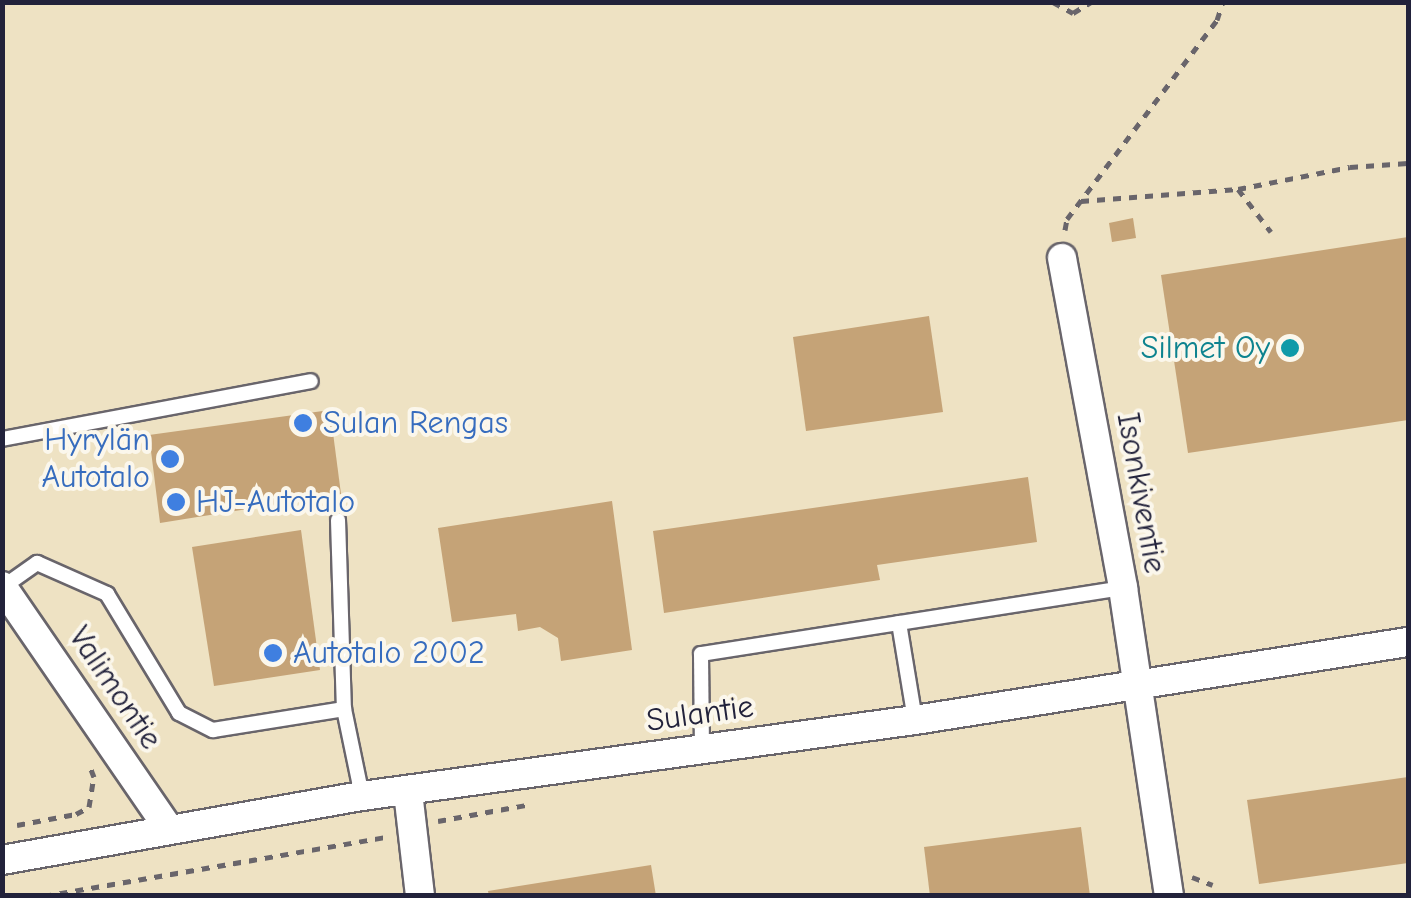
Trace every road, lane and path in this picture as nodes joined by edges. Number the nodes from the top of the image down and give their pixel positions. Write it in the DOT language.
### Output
graph roads {
  1 [pos="1054,2"];
  2 [pos="1091,2"];
  3 [pos="1223,2"];
  4 [pos="1408,163"];
  5 [pos="1238,189"];
  6 [pos="1081,201"];
  7 [pos="1270,232"];
  8 [pos="1062,258"];
  9 [pos="310,381"];
  10 [pos="2,440"];
  11 [pos="338,520"];
  12 [pos="3,587"];
  13 [pos="1123,588"];
  14 [pos="898,623"];
  15 [pos="1408,642"];
  16 [pos="1136,682"];
  17 [pos="344,709"];
  18 [pos="915,720"];
  19 [pos="702,750"];
  20 [pos="86,758"];
  21 [pos="408,792"];
  22 [pos="362,796"];
  23 [pos="2,828"];
  24 [pos="169,829"];
  25 [pos="2,860"];
  26 [pos="420,896"];
  27 [pos="1169,896"];
  1 -- 2 [label="path"];
  3 -- 6 [label="path"];
  4 -- 5 [label="path"];
  5 -- 6 [label="path"];
  5 -- 7 [label="path"];
  6 -- 8 [label="path"];
  8 -- 13 [label="street, Isonkiventie"];
  9 -- 10 [label="lane"];
  11 -- 17 [label="lane"];
  12 -- 17 [label="lane"];
  12 -- 24 [label="street, Valimontie"];
  13 -- 14 [label="lane"];
  13 -- 16 [label="street, Isonkiventie"];
  14 -- 18 [label="lane"];
  14 -- 19 [label="lane"];
  15 -- 16 [label="street, Sulantie"];
  16 -- 18 [label="street, Sulantie"];
  16 -- 27 [label="street, Isonkiventie"];
  17 -- 22 [label="lane"];
  18 -- 19 [label="street, Sulantie"];
  19 -- 21 [label="street, Sulantie"];
  20 -- 23 [label="path"];
  21 -- 22 [label="street, Sulantie"];
  21 -- 26 [label="street"];
  22 -- 24 [label="street, Sulantie"];
  24 -- 25 [label="street, Sulantie"];
}
